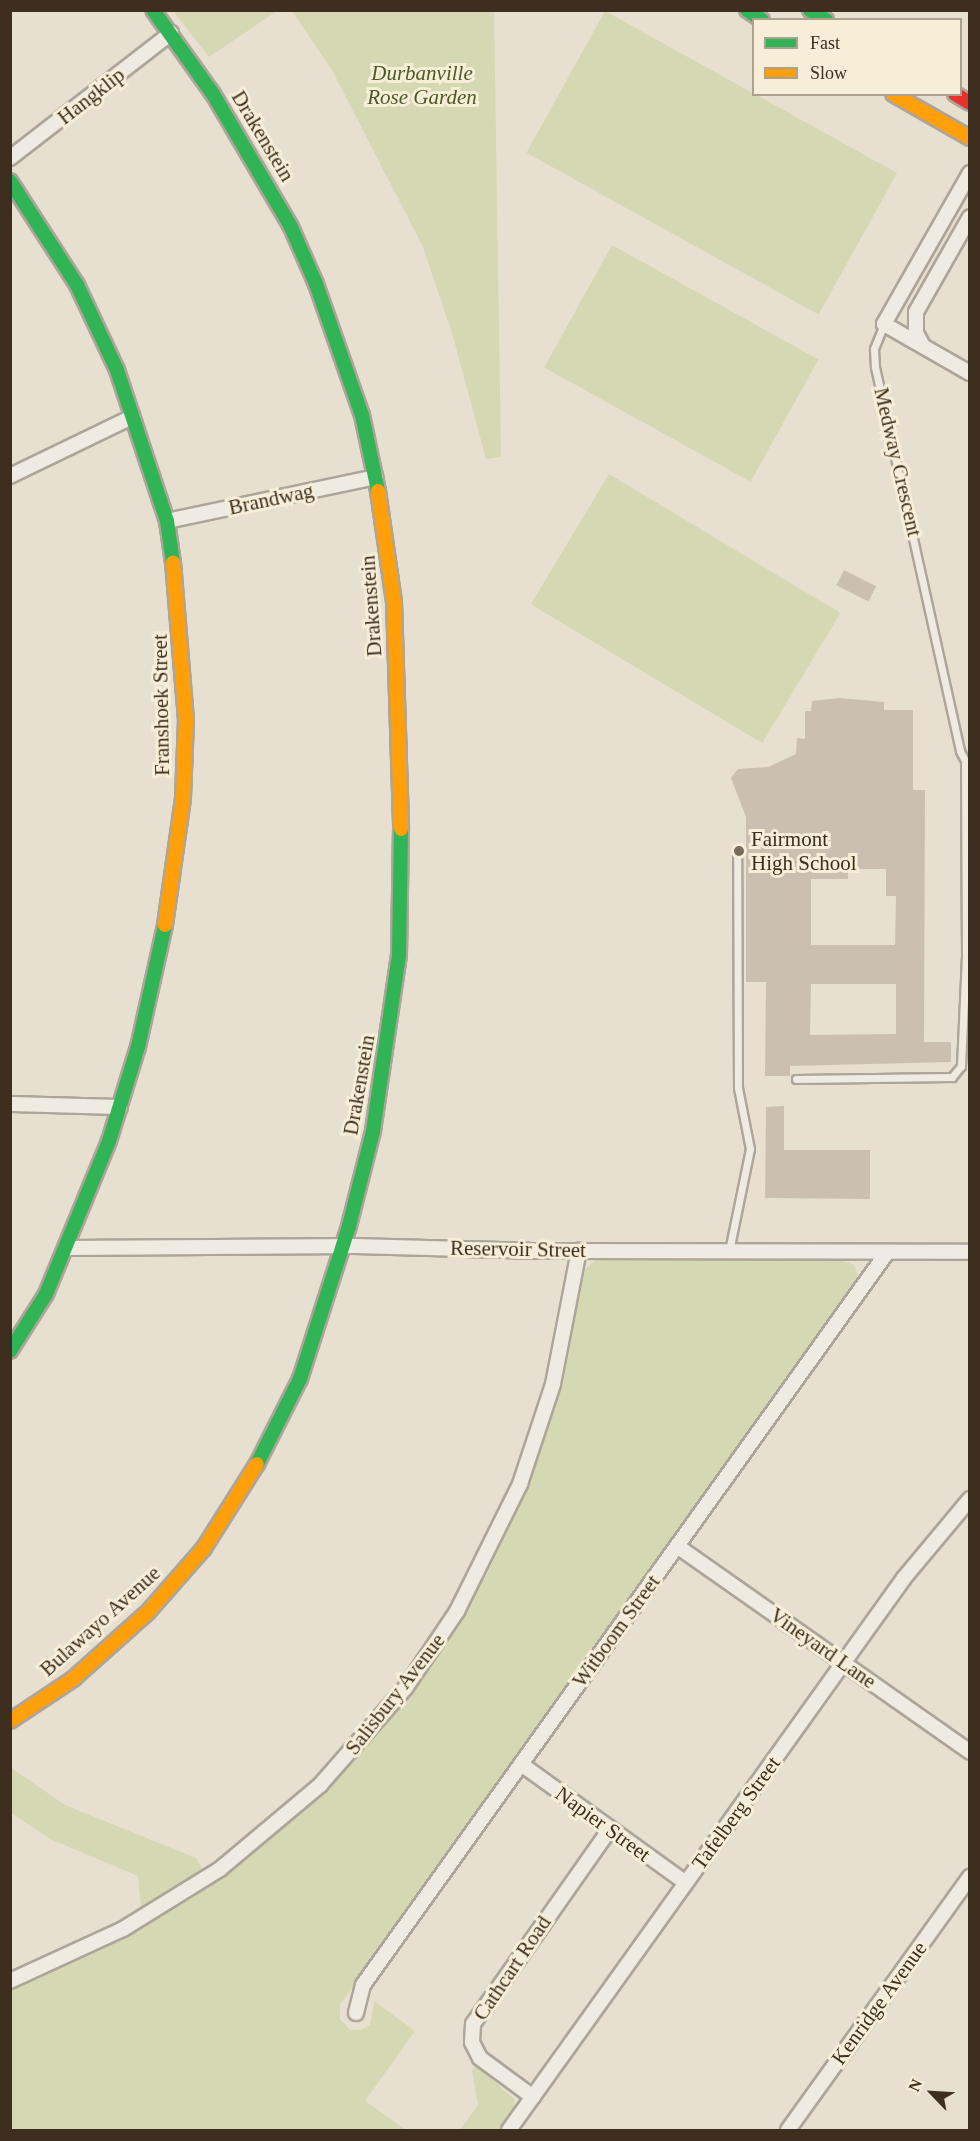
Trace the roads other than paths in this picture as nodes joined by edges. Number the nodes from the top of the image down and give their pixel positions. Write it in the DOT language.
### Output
graph roads {
  1 [pos="153,10"];
  2 [pos="810,10"];
  3 [pos="823,18"];
  4 [pos="171,33"];
  5 [pos="896,96"];
  6 [pos="969,138"];
  7 [pos="10,158"];
  8 [pos="969,173"];
  9 [pos="10,181"];
  10 [pos="969,217"];
  11 [pos="884,324"];
  12 [pos="923,346"];
  13 [pos="969,373"];
  14 [pos="132,417"];
  15 [pos="10,476"];
  16 [pos="375,477"];
  17 [pos="167,521"];
  18 [pos="967,767"];
  19 [pos="737,852"];
  20 [pos="796,1079"];
  21 [pos="10,1104"];
  22 [pos="120,1107"];
  23 [pos="67,1248"];
  24 [pos="340,1248"];
  25 [pos="579,1250"];
  26 [pos="729,1251"];
  27 [pos="969,1252"];
  28 [pos="886,1254"];
  29 [pos="10,1351"];
  30 [pos="969,1499"];
  31 [pos="677,1546"];
  32 [pos="844,1662"];
  33 [pos="10,1721"];
  34 [pos="969,1752"];
  35 [pos="521,1764"];
  36 [pos="610,1829"];
  37 [pos="969,1876"];
  38 [pos="686,1883"];
  39 [pos="10,1981"];
  40 [pos="356,2013"];
  41 [pos="533,2097"];
  42 [pos="509,2130"];
  43 [pos="788,2130"];
  1 -- 4 [label="street, Drakenstein"];
  2 -- 3 [label="street"];
  4 -- 7 [label="street, Hangklip"];
  4 -- 16 [label="street, Drakenstein"];
  5 -- 6 [label="street"];
  8 -- 11 [label="street, Medway Crescent"];
  9 -- 14 [label="street, Franshoek Street"];
  10 -- 12 [label="street"];
  11 -- 12 [label="street"];
  11 -- 18 [label="lane, Medway Crescent"];
  12 -- 13 [label="street"];
  14 -- 15 [label="street"];
  14 -- 17 [label="street, Franshoek Street"];
  16 -- 17 [label="street, Brandwag"];
  16 -- 24 [label="street, Drakenstein"];
  17 -- 22 [label="street, Franshoek Street"];
  18 -- 20 [label="lane, Medway Crescent"];
  19 -- 26 [label="lane"];
  21 -- 22 [label="street"];
  22 -- 23 [label="street, Franshoek Street"];
  23 -- 24 [label="street, Reservoir Street"];
  23 -- 29 [label="street, Franshoek Street"];
  24 -- 25 [label="street, Reservoir Street"];
  24 -- 33 [label="street, Bulawayo Avenue"];
  25 -- 26 [label="street, Reservoir Street"];
  25 -- 39 [label="street, Salisbury Avenue"];
  26 -- 28 [label="street, Reservoir Street"];
  27 -- 28 [label="street, Reservoir Street"];
  28 -- 31 [label="street, Witboom Street"];
  30 -- 32 [label="street, Tafelberg Street"];
  31 -- 32 [label="street, Vineyard Lane"];
  31 -- 35 [label="street, Witboom Street"];
  32 -- 34 [label="street, Vineyard Lane"];
  32 -- 38 [label="street, Tafelberg Street"];
  35 -- 36 [label="street, Napier Street"];
  35 -- 40 [label="street, Witboom Street"];
  36 -- 38 [label="street, Napier Street"];
  36 -- 41 [label="street, Cathcart Road"];
  37 -- 43 [label="street, Kenridge Avenue"];
  38 -- 41 [label="street, Tafelberg Street"];
  41 -- 42 [label="street, Tafelberg Street"];
}
